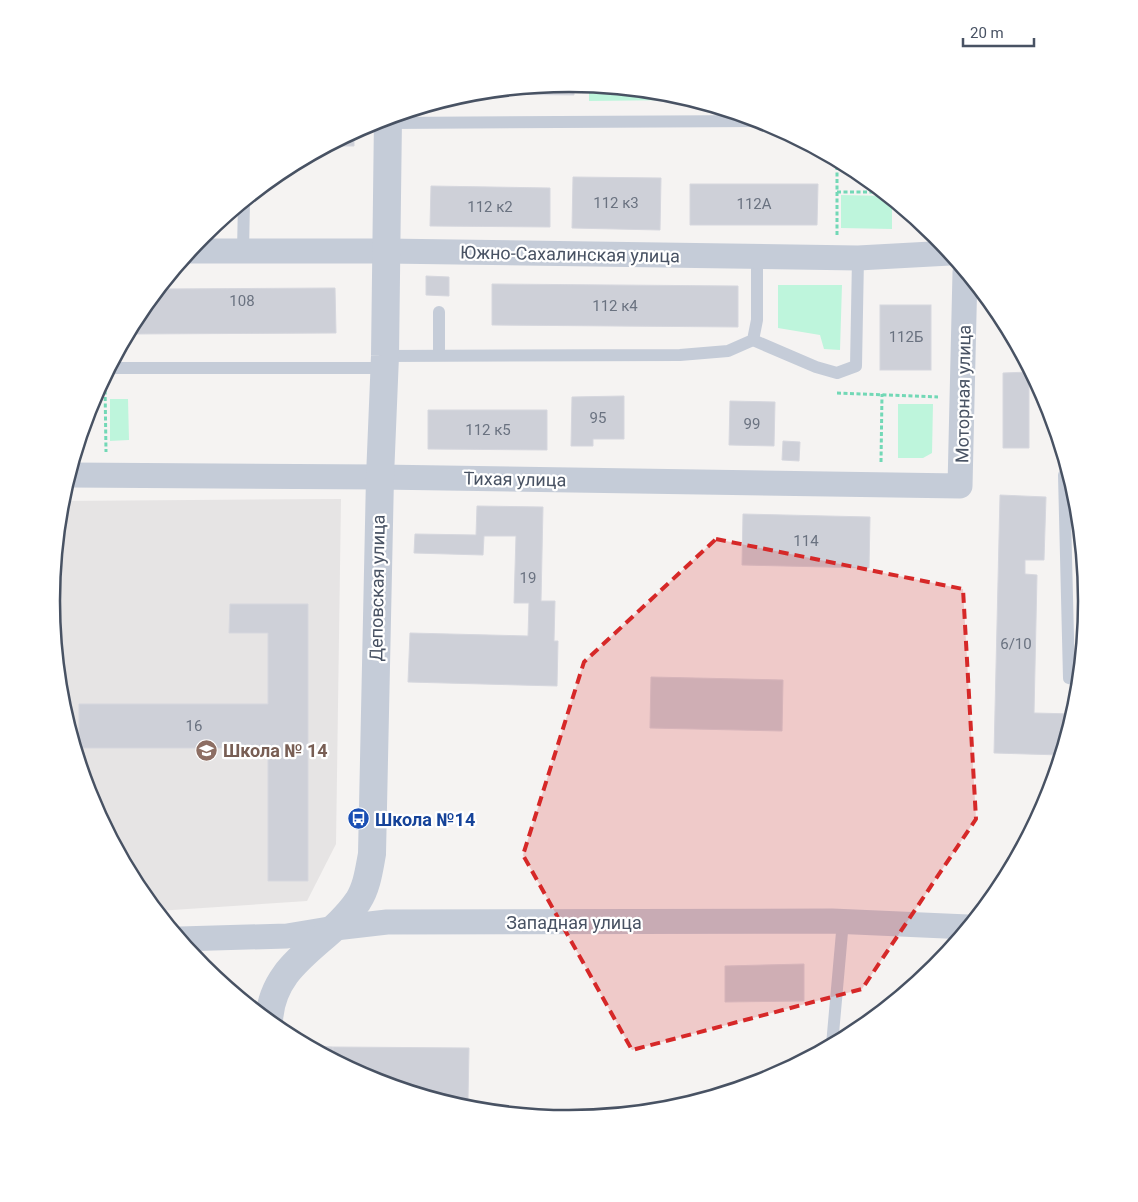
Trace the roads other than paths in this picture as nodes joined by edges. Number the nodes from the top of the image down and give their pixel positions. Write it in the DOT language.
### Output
graph roads {
  1 [pos="402,120"];
  2 [pos="738,121"];
  3 [pos="388,126"];
  4 [pos="244,209"];
  5 [pos="199,251"];
  6 [pos="243,251"];
  7 [pos="386,251"];
  8 [pos="941,253"];
  9 [pos="757,256"];
  10 [pos="858,258"];
  11 [pos="965,281"];
  12 [pos="439,312"];
  13 [pos="753,340"];
  14 [pos="439,355"];
  15 [pos="385,362"];
  16 [pos="116,368"];
  17 [pos="76,475"];
  18 [pos="380,477"];
  19 [pos="1064,484"];
  20 [pos="960,486"];
  21 [pos="1072,679"];
  22 [pos="843,921"];
  23 [pos="961,926"];
  24 [pos="335,928"];
  25 [pos="188,939"];
  26 [pos="271,1013"];
  27 [pos="833,1036"];
  1 -- 2 [label="lane"];
  3 -- 7 [label="street, Деповская улица"];
  4 -- 6 [label="lane"];
  5 -- 6 [label="street, Южно-Сахалинская улица"];
  6 -- 7 [label="street, Южно-Сахалинская улица"];
  7 -- 9 [label="street, Южно-Сахалинская улица"];
  7 -- 15 [label="street, Деповская улица"];
  8 -- 10 [label="street, Южно-Сахалинская улица"];
  9 -- 10 [label="street, Южно-Сахалинская улица"];
  9 -- 13 [label="lane"];
  10 -- 13 [label="lane"];
  11 -- 20 [label="street, Моторная улица"];
  12 -- 14 [label="lane"];
  13 -- 14 [label="lane"];
  14 -- 15 [label="lane"];
  15 -- 16 [label="lane"];
  15 -- 18 [label="street, Деповская улица"];
  17 -- 18 [label="street, Тихая улица"];
  18 -- 20 [label="street, Тихая улица"];
  18 -- 24 [label="street, Деповская улица"];
  19 -- 21 [label="lane"];
  22 -- 23 [label="street, Западная улица"];
  22 -- 24 [label="street, Западная улица"];
  22 -- 27 [label="lane"];
  24 -- 25 [label="street, Западная улица"];
  24 -- 26 [label="street, Деповская улица"];
}
